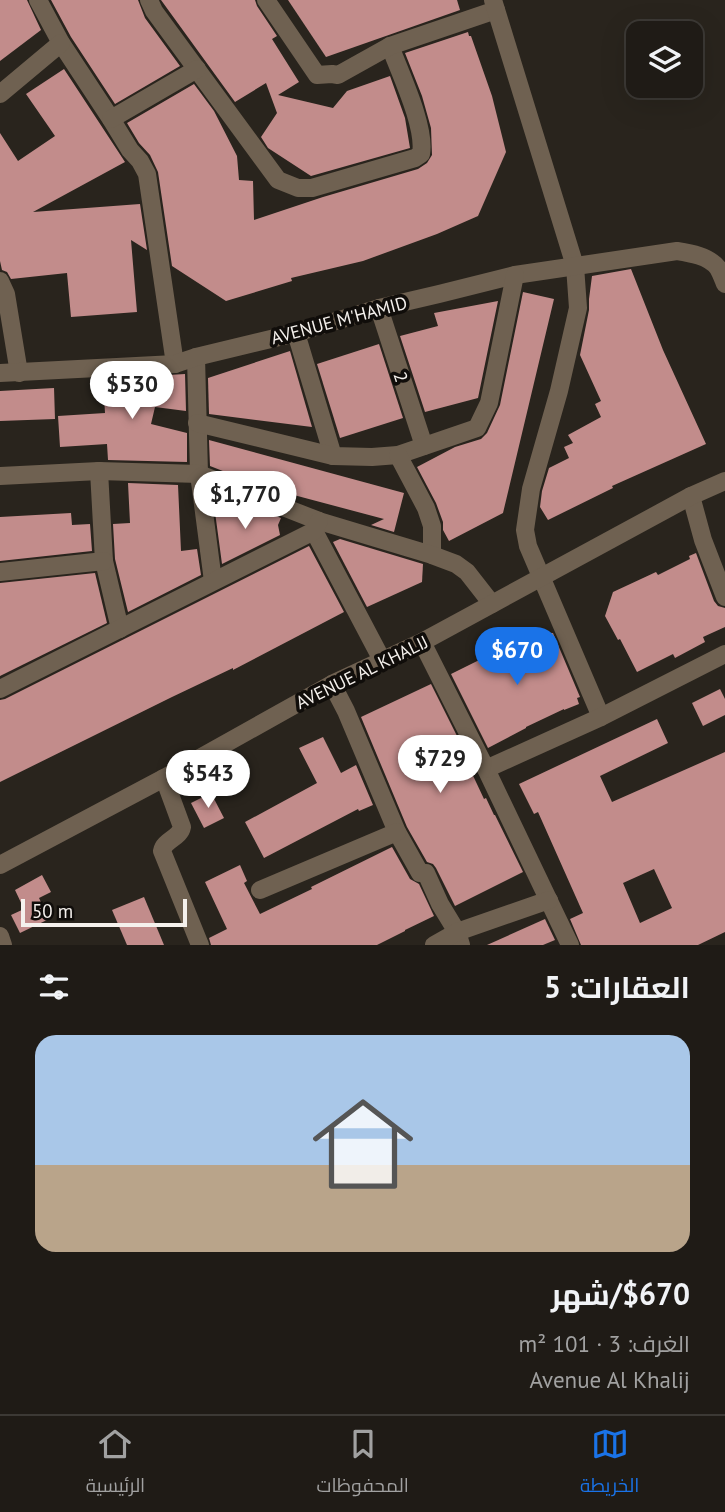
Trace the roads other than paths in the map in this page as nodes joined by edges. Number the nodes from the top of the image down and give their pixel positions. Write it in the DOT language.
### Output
graph roads {
  1 [pos="38,0"];
  2 [pos="149,0"];
  3 [pos="266,0"];
  4 [pos="495,5"];
  5 [pos="61,43"];
  6 [pos="390,46"];
  7 [pos="197,69"];
  8 [pos="0,94"];
  9 [pos="111,119"];
  10 [pos="575,266"];
  11 [pos="515,275"];
  12 [pos="0,281"];
  13 [pos="725,284"];
  14 [pos="379,308"];
  15 [pos="296,333"];
  16 [pos="197,357"];
  17 [pos="175,364"];
  18 [pos="0,373"];
  19 [pos="19,373"];
  20 [pos="197,423"];
  21 [pos="424,446"];
  22 [pos="398,455"];
  23 [pos="333,456"];
  24 [pos="99,471"];
  25 [pos="199,474"];
  26 [pos="0,476"];
  27 [pos="725,481"];
  28 [pos="691,496"];
  29 [pos="317,526"];
  30 [pos="432,555"];
  31 [pos="104,561"];
  32 [pos="0,572"];
  33 [pos="542,578"];
  34 [pos="213,581"];
  35 [pos="725,597"];
  36 [pos="492,604"];
  37 [pos="120,629"];
  38 [pos="422,642"];
  39 [pos="725,653"];
  40 [pos="382,660"];
  41 [pos="332,684"];
  42 [pos="2,686"];
  43 [pos="601,717"];
  44 [pos="486,769"];
  45 [pos="164,778"];
  46 [pos="397,832"];
  47 [pos="0,865"];
  48 [pos="260,890"];
  49 [pos="549,900"];
  50 [pos="0,936"];
  51 [pos="459,939"];
  52 [pos="3,945"];
  53 [pos="200,945"];
  54 [pos="434,945"];
  55 [pos="570,945"];
  1 -- 5 [label="street"];
  2 -- 7 [label="street"];
  3 -- 6 [label="street"];
  4 -- 6 [label="street"];
  4 -- 10 [label="street"];
  5 -- 8 [label="street"];
  5 -- 9 [label="street"];
  6 -- 7 [label="street"];
  7 -- 9 [label="street"];
  9 -- 17 [label="street"];
  10 -- 11 [label="street, AVENUE M'HAMID"];
  10 -- 13 [label="street, AVENUE M'HAMID"];
  10 -- 33 [label="street"];
  11 -- 14 [label="street, AVENUE M'HAMID"];
  11 -- 21 [label="street"];
  12 -- 19 [label="street"];
  14 -- 15 [label="street, AVENUE M'HAMID"];
  14 -- 21 [label="street, 2"];
  15 -- 16 [label="street, AVENUE M'HAMID"];
  15 -- 23 [label="street"];
  16 -- 17 [label="street, AVENUE M'HAMID"];
  16 -- 20 [label="street"];
  17 -- 19 [label="street, AVENUE M'HAMID"];
  18 -- 19 [label="street, AVENUE M'HAMID"];
  20 -- 23 [label="street"];
  20 -- 25 [label="street"];
  21 -- 22 [label="street"];
  22 -- 23 [label="street"];
  22 -- 30 [label="street"];
  24 -- 25 [label="street"];
  24 -- 26 [label="street"];
  24 -- 31 [label="street"];
  25 -- 29 [label="street"];
  25 -- 34 [label="street"];
  27 -- 28 [label="street, AVENUE AL KHALIJ"];
  28 -- 33 [label="street, AVENUE AL KHALIJ"];
  28 -- 35 [label="street"];
  29 -- 30 [label="street"];
  29 -- 34 [label="street"];
  29 -- 40 [label="street"];
  30 -- 36 [label="street"];
  31 -- 32 [label="street"];
  31 -- 37 [label="street"];
  33 -- 36 [label="street, AVENUE AL KHALIJ"];
  33 -- 43 [label="street"];
  34 -- 37 [label="street"];
  36 -- 38 [label="street, AVENUE AL KHALIJ"];
  37 -- 42 [label="street"];
  38 -- 40 [label="street, AVENUE AL KHALIJ"];
  38 -- 44 [label="street"];
  39 -- 43 [label="street"];
  40 -- 41 [label="street, AVENUE AL KHALIJ"];
  41 -- 45 [label="street, AVENUE AL KHALIJ"];
  41 -- 46 [label="street"];
  43 -- 44 [label="street"];
  44 -- 49 [label="street"];
  45 -- 47 [label="street, AVENUE AL KHALIJ"];
  45 -- 53 [label="street"];
  46 -- 48 [label="street"];
  46 -- 51 [label="street"];
  49 -- 51 [label="street"];
  49 -- 55 [label="street"];
  50 -- 52 [label="street"];
  51 -- 54 [label="street"];
}
